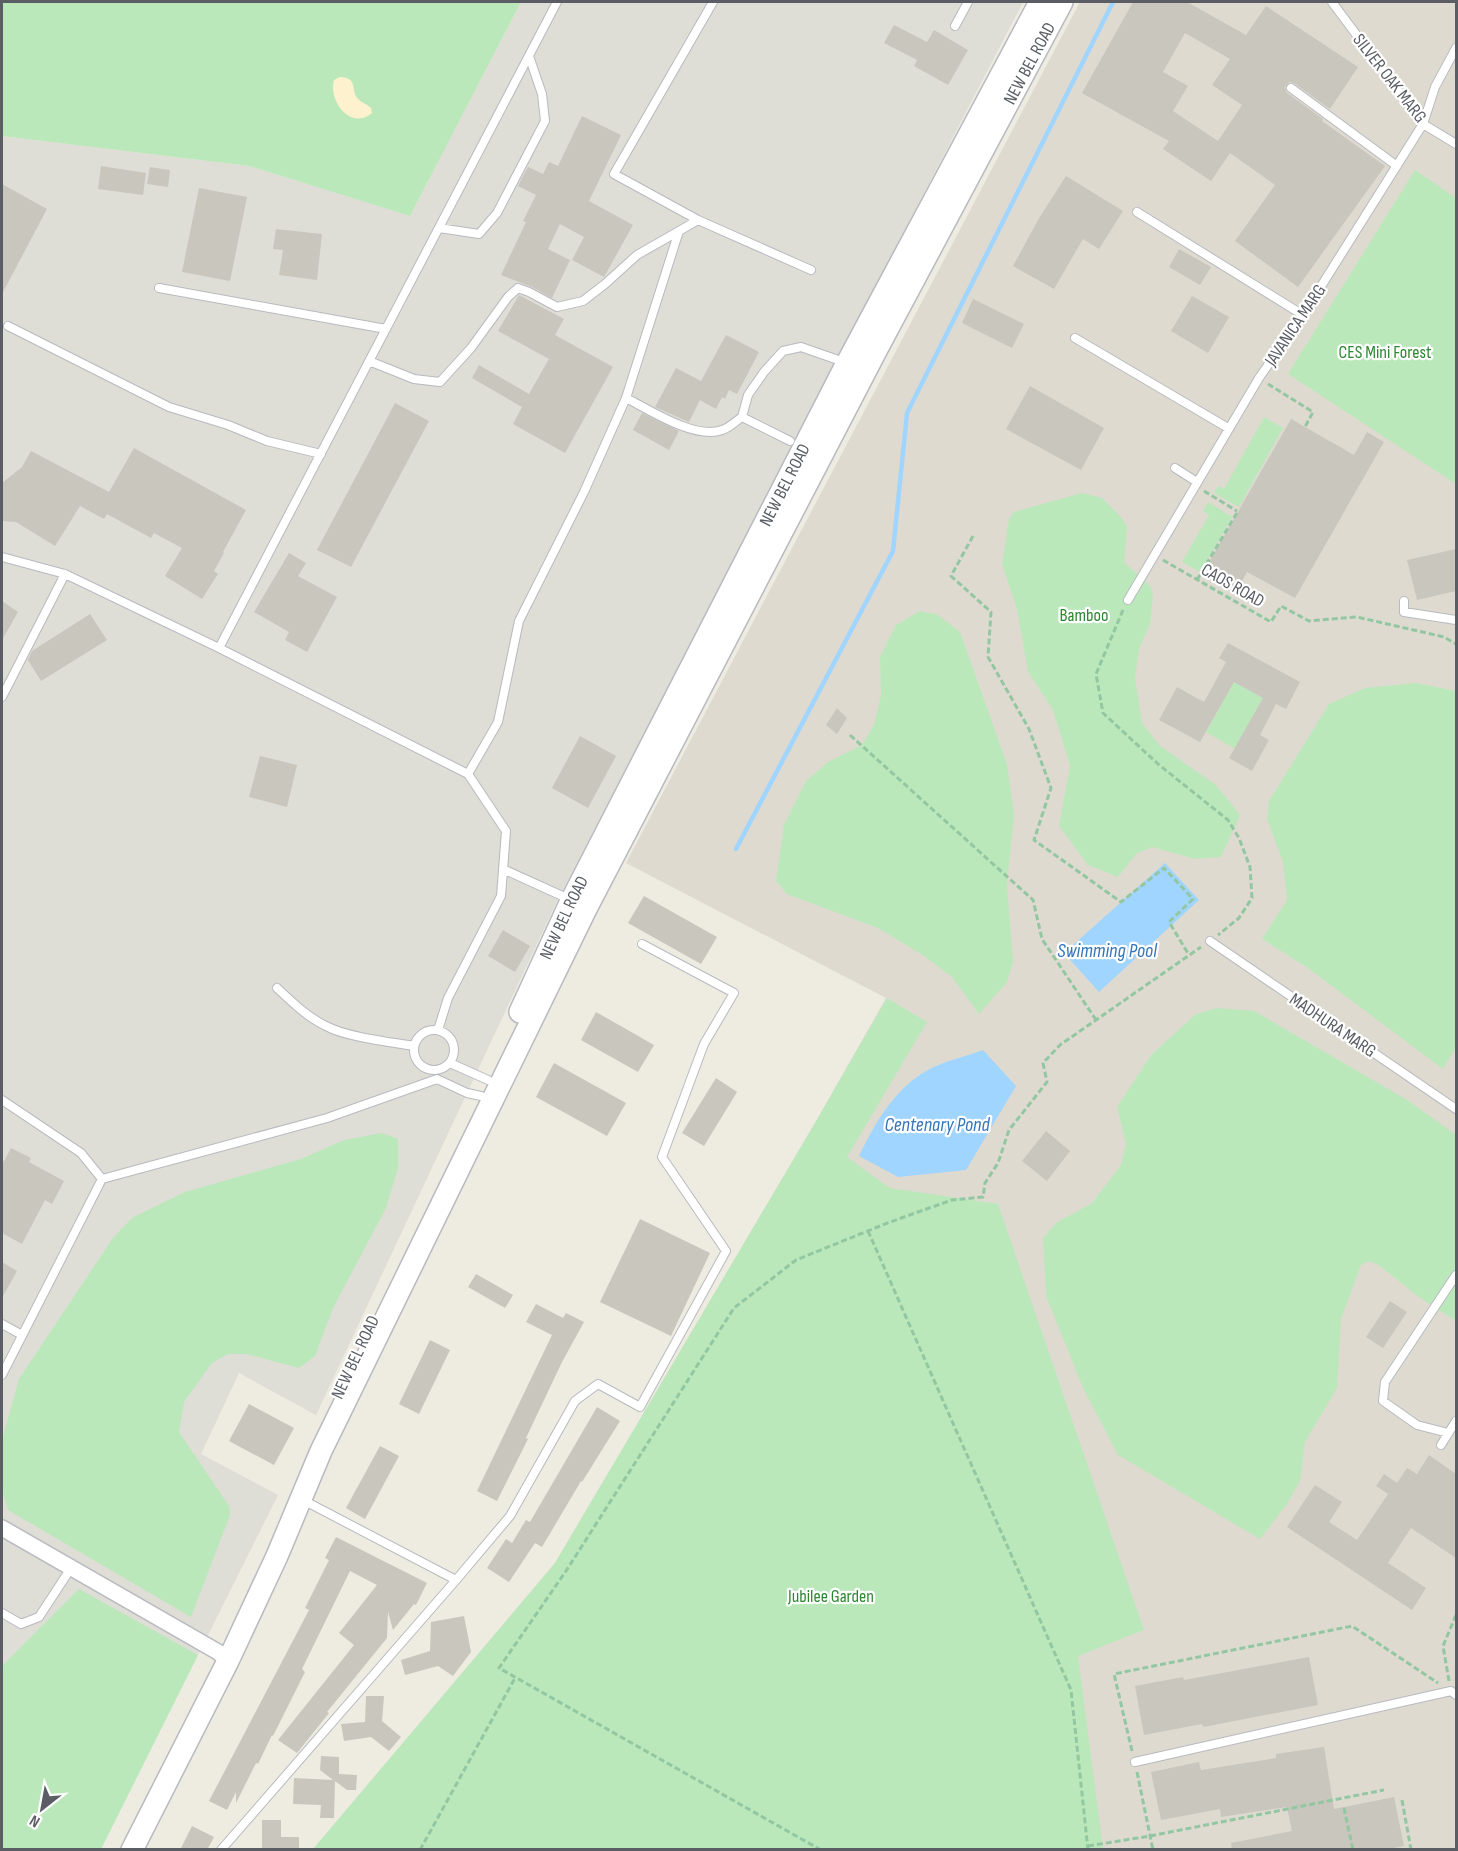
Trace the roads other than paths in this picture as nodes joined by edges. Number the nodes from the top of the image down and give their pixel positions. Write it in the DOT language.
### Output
graph roads {
  1 [pos="557,2"];
  2 [pos="713,2"];
  3 [pos="968,2"];
  4 [pos="1040,2"];
  5 [pos="1062,2"];
  6 [pos="1332,2"];
  7 [pos="955,26"];
  8 [pos="1456,48"];
  9 [pos="529,56"];
  10 [pos="1291,88"];
  11 [pos="1423,124"];
  12 [pos="1456,144"];
  13 [pos="1397,166"];
  14 [pos="1137,212"];
  15 [pos="698,220"];
  16 [pos="439,228"];
  17 [pos="679,231"];
  18 [pos="811,270"];
  19 [pos="159,288"];
  20 [pos="1303,315"];
  21 [pos="8,326"];
  22 [pos="386,329"];
  23 [pos="1075,338"];
  24 [pos="369,360"];
  25 [pos="847,363"];
  26 [pos="626,398"];
  27 [pos="742,417"];
  28 [pos="1228,428"];
  29 [pos="790,441"];
  30 [pos="321,454"];
  31 [pos="1175,468"];
  32 [pos="1196,484"];
  33 [pos="2,557"];
  34 [pos="65,574"];
  35 [pos="1128,600"];
  36 [pos="1404,601"];
  37 [pos="1456,620"];
  38 [pos="219,648"];
  39 [pos="2,696"];
  40 [pos="468,774"];
  41 [pos="503,869"];
  42 [pos="578,905"];
  43 [pos="1210,941"];
  44 [pos="642,944"];
  45 [pos="277,988"];
  46 [pos="438,1030"];
  47 [pos="414,1046"];
  48 [pos="450,1063"];
  49 [pos="485,1088"];
  50 [pos="2,1100"];
  51 [pos="1456,1109"];
  52 [pos="102,1179"];
  53 [pos="1456,1275"];
  54 [pos="2,1324"];
  55 [pos="22,1335"];
  56 [pos="2,1374"];
  57 [pos="1456,1420"];
  58 [pos="1449,1433"];
  59 [pos="1441,1445"];
  60 [pos="297,1496"];
  61 [pos="2,1528"];
  62 [pos="71,1568"];
  63 [pos="456,1581"];
  64 [pos="2,1613"];
  65 [pos="223,1656"];
  66 [pos="1454,1693"];
  67 [pos="1135,1762"];
  68 [pos="118,1850"];
  69 [pos="132,1850"];
  70 [pos="221,1850"];
  1 -- 9 [label="lane"];
  2 -- 15 [label="lane"];
  3 -- 7 [label="lane"];
  4 -- 25 [label="main road, NEW BEL ROAD"];
  5 -- 42 [label="main road, NEW BEL ROAD"];
  6 -- 11 [label="lane, SILVER OAK MARG"];
  8 -- 11 [label="lane, JAVANICA MARG"];
  9 -- 16 [label="lane"];
  9 -- 16 [label="lane"];
  10 -- 13 [label="lane"];
  11 -- 12 [label="lane, SILVER OAK MARG"];
  11 -- 13 [label="lane, JAVANICA MARG"];
  13 -- 20 [label="lane, JAVANICA MARG"];
  14 -- 20 [label="lane"];
  15 -- 17 [label="lane"];
  15 -- 18 [label="lane"];
  16 -- 22 [label="lane"];
  17 -- 24 [label="lane"];
  17 -- 26 [label="lane"];
  19 -- 22 [label="lane"];
  20 -- 28 [label="lane, JAVANICA MARG"];
  21 -- 30 [label="lane"];
  22 -- 24 [label="lane"];
  23 -- 28 [label="lane"];
  24 -- 30 [label="lane"];
  25 -- 27 [label="lane"];
  25 -- 42 [label="main road, NEW BEL ROAD"];
  26 -- 27 [label="lane"];
  26 -- 40 [label="lane"];
  27 -- 29 [label="lane"];
  28 -- 32 [label="lane, JAVANICA MARG"];
  30 -- 38 [label="lane"];
  31 -- 32 [label="lane"];
  32 -- 35 [label="lane, JAVANICA MARG"];
  33 -- 34 [label="lane"];
  34 -- 38 [label="lane"];
  34 -- 39 [label="lane"];
  36 -- 37 [label="lane"];
  38 -- 40 [label="lane"];
  40 -- 41 [label="lane"];
  41 -- 42 [label="lane"];
  41 -- 46 [label="lane"];
  42 -- 49 [label="main road, NEW BEL ROAD"];
  42 -- 60 [label="main road, NEW BEL ROAD"];
  43 -- 51 [label="lane, MADHURA MARG"];
  44 -- 63 [label="lane"];
  45 -- 47 [label="lane"];
  46 -- 47 [label="lane"];
  46 -- 48 [label="lane"];
  47 -- 48 [label="lane"];
  48 -- 49 [label="lane"];
  49 -- 52 [label="lane"];
  49 -- 60 [label="main road, NEW BEL ROAD"];
  50 -- 52 [label="lane"];
  52 -- 55 [label="lane"];
  53 -- 58 [label="lane"];
  54 -- 55 [label="lane"];
  55 -- 56 [label="lane"];
  57 -- 58 [label="lane"];
  58 -- 59 [label="lane"];
  60 -- 63 [label="lane"];
  60 -- 65 [label="main road, NEW BEL ROAD"];
  61 -- 62 [label="street"];
  62 -- 64 [label="lane"];
  62 -- 65 [label="street"];
  63 -- 70 [label="lane"];
  65 -- 68 [label="main road, NEW BEL ROAD"];
  65 -- 69 [label="main road, NEW BEL ROAD"];
  66 -- 67 [label="lane"];
}
